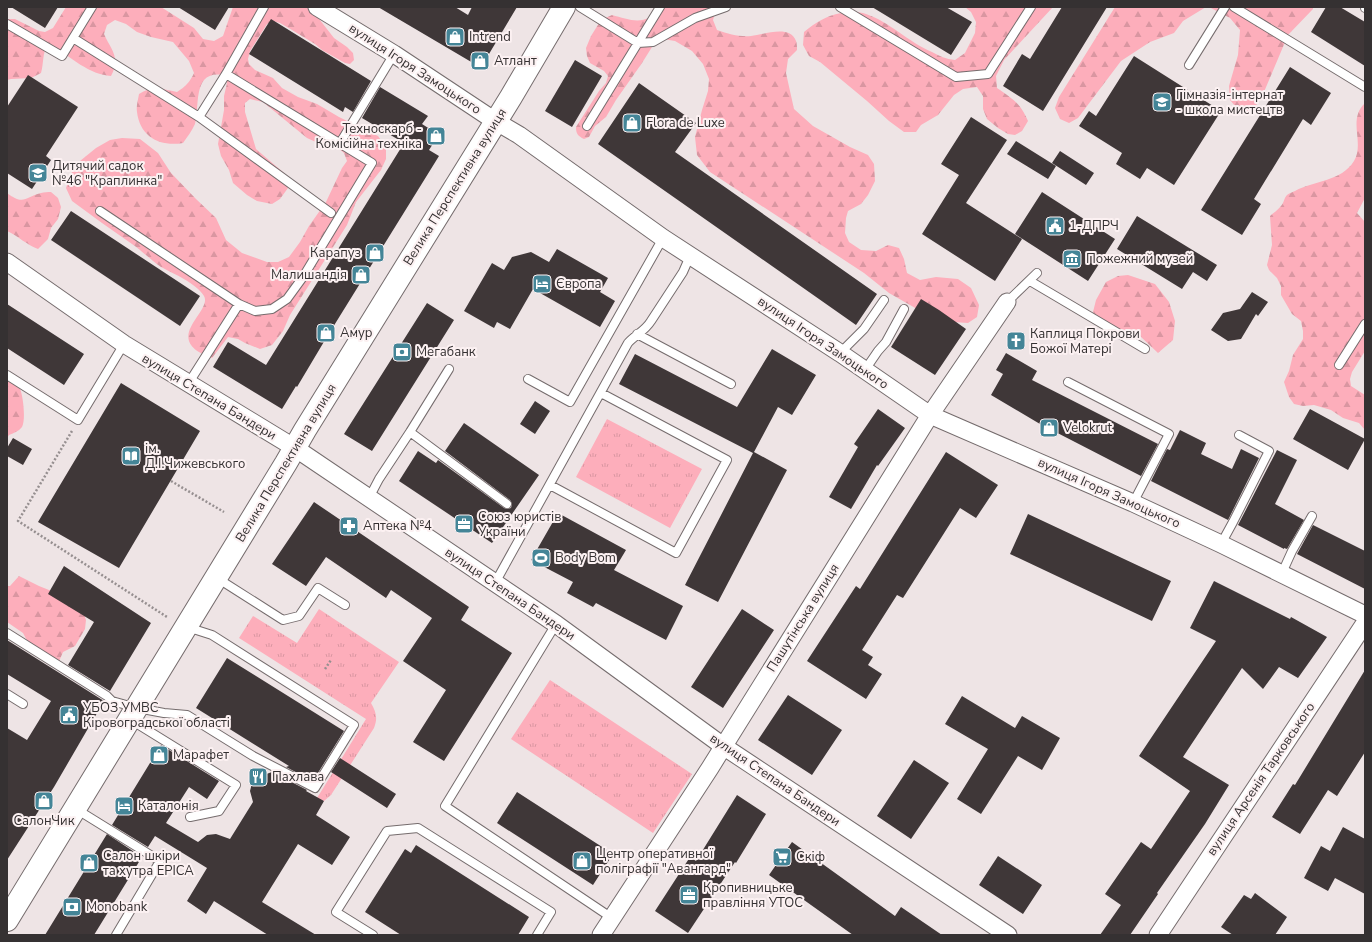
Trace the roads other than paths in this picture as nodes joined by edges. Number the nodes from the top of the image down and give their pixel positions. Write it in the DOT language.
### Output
graph roads {
  1 [pos="92,7"];
  2 [pos="264,7"];
  3 [pos="317,7"];
  4 [pos="564,7"];
  5 [pos="580,7"];
  6 [pos="660,7"];
  7 [pos="726,7"];
  8 [pos="840,7"];
  9 [pos="1031,7"];
  10 [pos="1225,7"];
  11 [pos="1234,7"];
  12 [pos="7,24"];
  13 [pos="73,38"];
  14 [pos="638,43"];
  15 [pos="394,54"];
  16 [pos="1189,65"];
  17 [pos="226,74"];
  18 [pos="1365,88"];
  19 [pos="199,118"];
  20 [pos="495,121"];
  21 [pos="587,126"];
  22 [pos="340,143"];
  23 [pos="100,211"];
  24 [pos="330,212"];
  25 [pos="663,238"];
  26 [pos="690,256"];
  27 [pos="7,262"];
  28 [pos="1037,272"];
  29 [pos="1030,281"];
  30 [pos="884,300"];
  31 [pos="1007,302"];
  32 [pos="239,304"];
  33 [pos="904,309"];
  34 [pos="1365,324"];
  35 [pos="637,334"];
  36 [pos="124,344"];
  37 [pos="1145,349"];
  38 [pos="840,353"];
  39 [pos="1339,365"];
  40 [pos="449,369"];
  41 [pos="865,370"];
  42 [pos="7,375"];
  43 [pos="528,379"];
  44 [pos="1068,382"];
  45 [pos="188,384"];
  46 [pos="731,384"];
  47 [pos="601,393"];
  48 [pos="930,415"];
  49 [pos="410,432"];
  50 [pos="1239,435"];
  51 [pos="295,448"];
  52 [pos="550,485"];
  53 [pos="369,498"];
  54 [pos="1133,503"];
  55 [pos="507,504"];
  56 [pos="1312,516"];
  57 [pos="1221,544"];
  58 [pos="1282,573"];
  59 [pos="216,578"];
  60 [pos="495,583"];
  61 [pos="345,606"];
  62 [pos="1365,615"];
  63 [pos="1365,623"];
  64 [pos="556,624"];
  65 [pos="187,627"];
  66 [pos="7,633"];
  67 [pos="7,694"];
  68 [pos="23,704"];
  69 [pos="133,714"];
  70 [pos="723,746"];
  71 [pos="75,809"];
  72 [pos="190,817"];
  73 [pos="612,918"];
  74 [pos="7,920"];
  75 [pos="116,935"];
  76 [pos="373,935"];
  77 [pos="537,935"];
  78 [pos="601,935"];
  79 [pos="1008,935"];
  80 [pos="1158,935"];
  1 -- 13 [label="lane"];
  2 -- 17 [label="lane"];
  3 -- 15 [label="street, вулиця Ігоря Замоцького"];
  4 -- 20 [label="main road, Велика Перспективна вулиця"];
  5 -- 14 [label="lane"];
  6 -- 14 [label="lane"];
  7 -- 14 [label="lane"];
  8 -- 9 [label="lane"];
  10 -- 16 [label="lane"];
  11 -- 18 [label="lane"];
  12 -- 13 [label="lane"];
  13 -- 19 [label="lane"];
  14 -- 21 [label="lane"];
  15 -- 20 [label="street, вулиця Ігоря Замоцького"];
  15 -- 22 [label="lane"];
  17 -- 19 [label="lane"];
  17 -- 22 [label="lane"];
  19 -- 24 [label="lane"];
  20 -- 25 [label="street, вулиця Ігоря Замоцького"];
  20 -- 51 [label="main road, Велика Перспективна вулиця"];
  22 -- 32 [label="lane"];
  23 -- 32 [label="lane"];
  25 -- 26 [label="street, вулиця Ігоря Замоцького"];
  25 -- 43 [label="lane"];
  26 -- 35 [label="lane"];
  26 -- 38 [label="street, вулиця Ігоря Замоцького"];
  27 -- 36 [label="street, вулиця Степана Бандери"];
  28 -- 29 [label="lane"];
  29 -- 31 [label="lane"];
  29 -- 37 [label="lane"];
  30 -- 38 [label="lane"];
  31 -- 48 [label="street, Пашутінська вулиця"];
  32 -- 45 [label="lane"];
  33 -- 41 [label="lane"];
  34 -- 39 [label="lane"];
  35 -- 46 [label="lane"];
  35 -- 47 [label="lane"];
  36 -- 42 [label="lane"];
  36 -- 45 [label="street, вулиця Степана Бандери"];
  38 -- 41 [label="street, вулиця Ігоря Замоцького"];
  40 -- 49 [label="lane"];
  41 -- 48 [label="street, вулиця Ігоря Замоцького"];
  44 -- 54 [label="lane"];
  45 -- 51 [label="street, вулиця Степана Бандери"];
  47 -- 52 [label="lane"];
  47 -- 52 [label="lane"];
  48 -- 54 [label="street, вулиця Ігоря Замоцького"];
  48 -- 70 [label="street, Пашутінська вулиця"];
  49 -- 53 [label="lane"];
  49 -- 55 [label="lane"];
  50 -- 57 [label="lane"];
  51 -- 53 [label="street, вулиця Степана Бандери"];
  51 -- 59 [label="main road, Велика Перспективна вулиця"];
  52 -- 60 [label="lane"];
  53 -- 60 [label="street, вулиця Степана Бандери"];
  54 -- 57 [label="street, вулиця Ігоря Замоцького"];
  56 -- 58 [label="lane"];
  57 -- 58 [label="street, вулиця Ігоря Замоцького"];
  58 -- 62 [label="street, вулиця Ігоря Замоцького"];
  59 -- 61 [label="lane"];
  59 -- 65 [label="main road, Велика Перспективна вулиця"];
  60 -- 64 [label="street, вулиця Степана Бандери"];
  63 -- 80 [label="street, вулиця Арсенія Тарковського"];
  64 -- 70 [label="street, вулиця Степана Бандери"];
  64 -- 73 [label="lane"];
  65 -- 69 [label="main road, Велика Перспективна вулиця"];
  65 -- 69 [label="lane"];
  66 -- 69 [label="lane"];
  67 -- 68 [label="lane"];
  69 -- 71 [label="main road, Велика Перспективна вулиця"];
  69 -- 72 [label="lane"];
  70 -- 73 [label="street, Пашутінська вулиця"];
  70 -- 79 [label="street, вулиця Степана Бандери"];
  71 -- 74 [label="main road, Велика Перспективна вулиця"];
  71 -- 75 [label="lane"];
  73 -- 78 [label="street, Пашутінська вулиця"];
  76 -- 77 [label="lane"];
}
